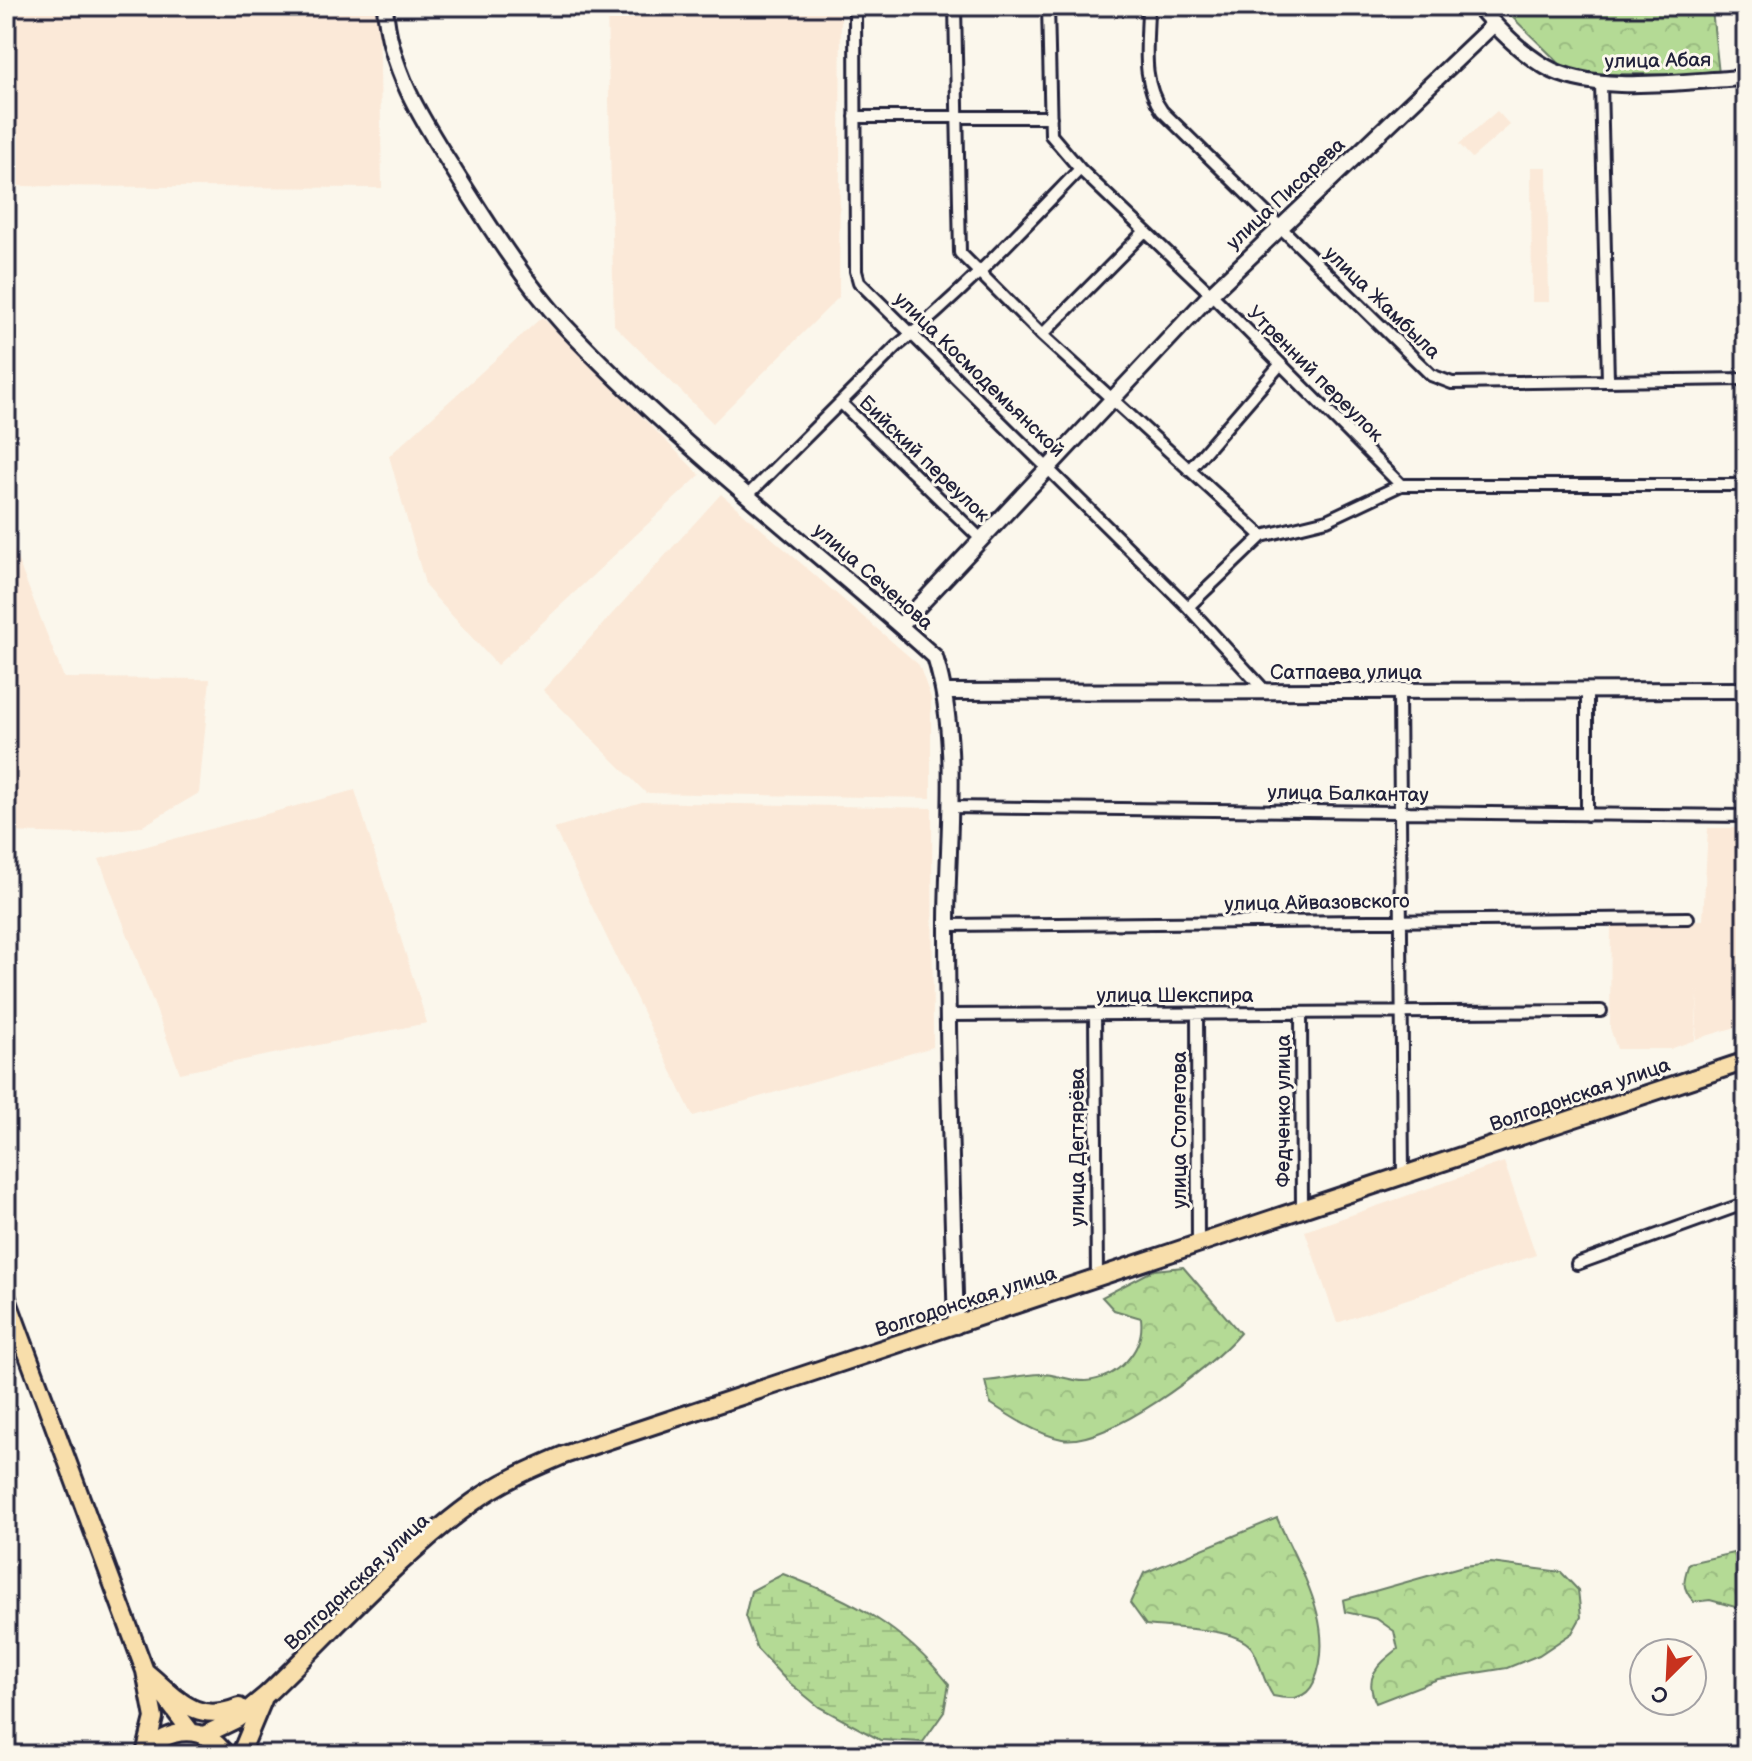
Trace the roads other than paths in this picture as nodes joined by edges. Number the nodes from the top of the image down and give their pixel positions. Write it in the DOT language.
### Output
graph roads {
  1 [pos="385,6"];
  2 [pos="855,6"];
  3 [pos="955,6"];
  4 [pos="1048,6"];
  5 [pos="1148,6"];
  6 [pos="1478,6"];
  7 [pos="1494,24"];
  8 [pos="1746,78"];
  9 [pos="1601,83"];
  10 [pos="955,116"];
  11 [pos="855,117"];
  12 [pos="1051,117"];
  13 [pos="1080,169"];
  14 [pos="1277,228"];
  15 [pos="1144,232"];
  16 [pos="978,273"];
  17 [pos="1211,294"];
  18 [pos="1042,335"];
  19 [pos="909,336"];
  20 [pos="1279,366"];
  21 [pos="1746,379"];
  22 [pos="1608,381"];
  23 [pos="1113,402"];
  24 [pos="841,403"];
  25 [pos="1050,469"];
  26 [pos="1189,470"];
  27 [pos="1401,485"];
  28 [pos="1746,485"];
  29 [pos="747,496"];
  30 [pos="1262,536"];
  31 [pos="982,540"];
  32 [pos="1188,607"];
  33 [pos="900,626"];
  34 [pos="1746,690"];
  35 [pos="1587,691"];
  36 [pos="946,692"];
  37 [pos="1399,692"];
  38 [pos="1267,693"];
  39 [pos="949,807"];
  40 [pos="1398,813"];
  41 [pos="1587,815"];
  42 [pos="1746,816"];
  43 [pos="1688,918"];
  44 [pos="1400,921"];
  45 [pos="947,925"];
  46 [pos="1601,1011"];
  47 [pos="1301,1013"];
  48 [pos="1400,1013"];
  49 [pos="1095,1014"];
  50 [pos="1197,1014"];
  51 [pos="950,1015"];
  52 [pos="1746,1061"];
  53 [pos="1403,1176"];
  54 [pos="1746,1203"];
  55 [pos="1302,1209"];
  56 [pos="1198,1246"];
  57 [pos="1577,1264"];
  58 [pos="1097,1279"];
  59 [pos="955,1285"];
  60 [pos="6,1296"];
  61 [pos="986,1317"];
  62 [pos="956,1326"];
  63 [pos="926,1337"];
  64 [pos="145,1671"];
  65 [pos="266,1695"];
  66 [pos="198,1733"];
  67 [pos="141,1755"];
  68 [pos="226,1755"];
  69 [pos="240,1755"];
  70 [pos="251,1755"];
  1 -- 29 [label="street, улица Сеченова"];
  2 -- 11 [label="street, улица Космодемьянской"];
  3 -- 10 [label="street"];
  4 -- 12 [label="street, Утренний переулок"];
  5 -- 14 [label="street, улица Жамбыла"];
  6 -- 7 [label="street, улица Абая"];
  7 -- 9 [label="street, улица Абая"];
  7 -- 14 [label="street, улица Писарева"];
  8 -- 9 [label="street, улица Абая"];
  9 -- 22 [label="street"];
  10 -- 11 [label="street"];
  10 -- 12 [label="street"];
  10 -- 16 [label="street"];
  11 -- 19 [label="street, улица Космодемьянской"];
  12 -- 13 [label="street, Утренний переулок"];
  13 -- 15 [label="street, Утренний переулок"];
  13 -- 16 [label="street"];
  14 -- 17 [label="street, улица Писарева"];
  14 -- 22 [label="street, улица Жамбыла"];
  15 -- 17 [label="street, Утренний переулок"];
  15 -- 18 [label="street"];
  16 -- 18 [label="street"];
  16 -- 19 [label="street"];
  17 -- 20 [label="street, Утренний переулок"];
  17 -- 23 [label="street, улица Писарева"];
  18 -- 23 [label="street"];
  19 -- 24 [label="street"];
  19 -- 25 [label="street, улица Космодемьянской"];
  20 -- 26 [label="street"];
  20 -- 27 [label="street, Утренний переулок"];
  21 -- 22 [label="street, улица Жамбыла"];
  23 -- 25 [label="street, улица Писарева"];
  23 -- 26 [label="street"];
  24 -- 29 [label="street"];
  24 -- 31 [label="street, Бийский переулок"];
  25 -- 31 [label="street, улица Писарева"];
  25 -- 32 [label="street, улица Космодемьянской"];
  26 -- 30 [label="street"];
  27 -- 28 [label="street"];
  27 -- 30 [label="street"];
  29 -- 33 [label="street, улица Сеченова"];
  30 -- 32 [label="street"];
  31 -- 33 [label="street, улица Писарева"];
  32 -- 38 [label="street, улица Космодемьянской"];
  33 -- 36 [label="street, улица Сеченова"];
  34 -- 35 [label="street, Сатпаева улица"];
  35 -- 37 [label="street, Сатпаева улица"];
  35 -- 41 [label="street"];
  36 -- 38 [label="street, Сатпаева улица"];
  36 -- 39 [label="street, улица Сеченова"];
  37 -- 38 [label="street, Сатпаева улица"];
  37 -- 40 [label="street"];
  39 -- 40 [label="street, улица Балкантау"];
  39 -- 45 [label="street, улица Сеченова"];
  40 -- 41 [label="street, улица Балкантау"];
  40 -- 44 [label="street"];
  41 -- 42 [label="street, улица Балкантау"];
  43 -- 44 [label="street, улица Айвазовского"];
  44 -- 45 [label="street, улица Айвазовского"];
  44 -- 48 [label="street"];
  45 -- 51 [label="street, улица Сеченова"];
  46 -- 48 [label="street, улица Шекспира"];
  47 -- 48 [label="street, улица Шекспира"];
  47 -- 50 [label="street, улица Шекспира"];
  47 -- 55 [label="street, Федченко улица"];
  48 -- 53 [label="street"];
  49 -- 50 [label="street, улица Шекспира"];
  49 -- 51 [label="street, улица Шекспира"];
  49 -- 58 [label="street, улица Дегтярёва"];
  50 -- 56 [label="street, улица Столетова"];
  51 -- 59 [label="street, улица Сеченова"];
  52 -- 53 [label="main road, Волгодонская улица"];
  53 -- 55 [label="main road, Волгодонская улица"];
  54 -- 57 [label="street"];
  55 -- 56 [label="main road, Волгодонская улица"];
  56 -- 58 [label="main road, Волгодонская улица"];
  58 -- 61 [label="main road, Волгодонская улица"];
  59 -- 61 [label="street"];
  59 -- 62 [label="street, улица Сеченова"];
  59 -- 63 [label="street"];
  60 -- 64 [label="main road"];
  61 -- 62 [label="main road, Волгодонская улица"];
  62 -- 63 [label="main road, Волгодонская улица"];
  63 -- 65 [label="main road, Волгодонская улица"];
  64 -- 65 [label="main road"];
  64 -- 66 [label="main road"];
  64 -- 67 [label="main road"];
  65 -- 66 [label="main road, Волгодонская улица"];
  65 -- 69 [label="main road"];
  65 -- 70 [label="main road"];
  66 -- 67 [label="main road, Волгодонская улица"];
  66 -- 68 [label="main road"];
}
